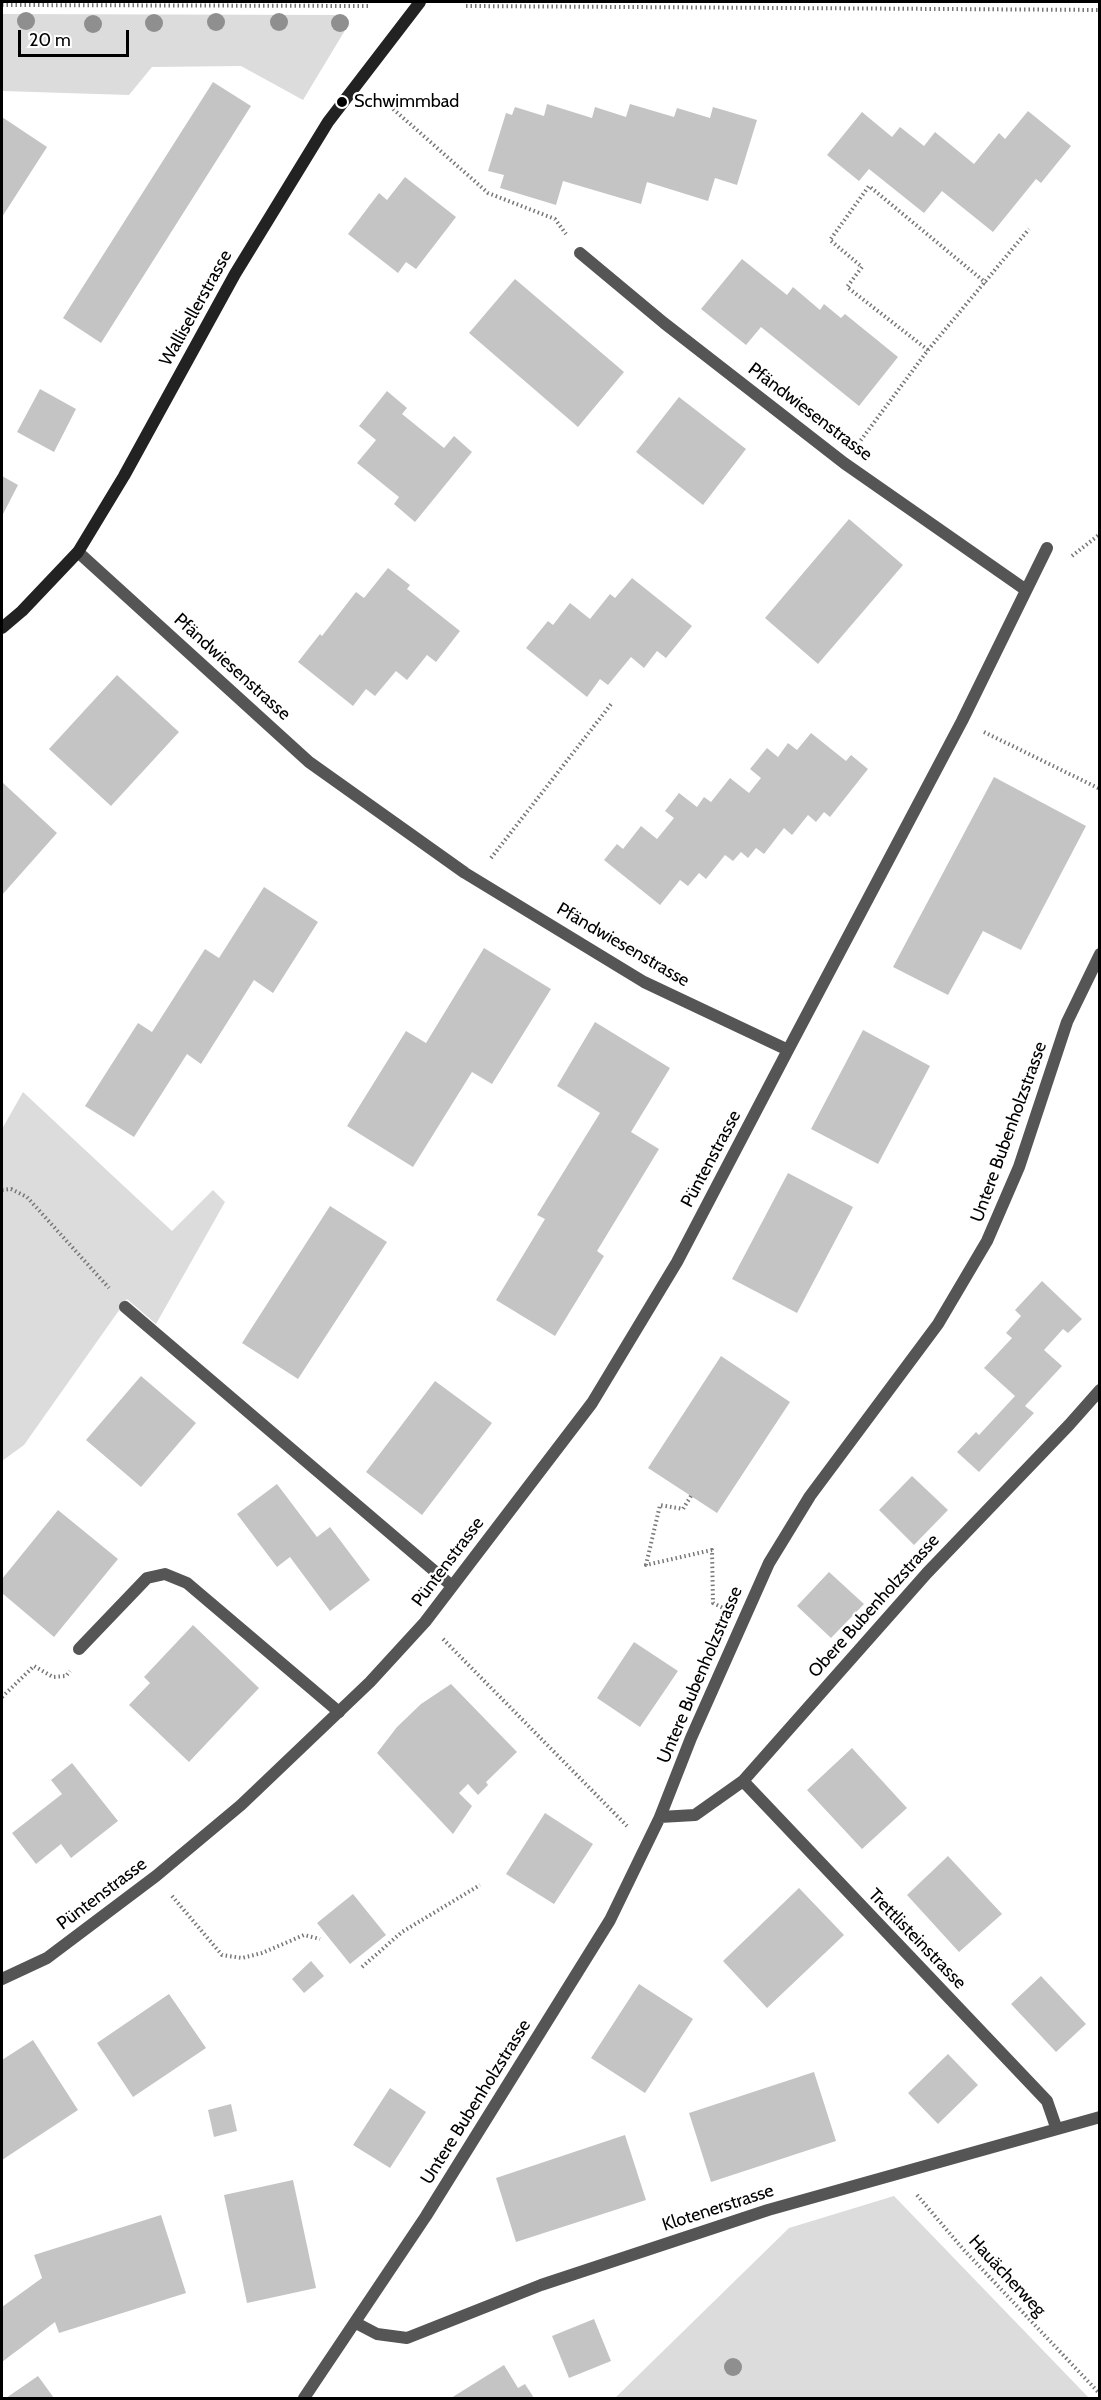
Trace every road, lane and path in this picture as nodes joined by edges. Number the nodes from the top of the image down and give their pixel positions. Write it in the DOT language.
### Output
graph roads {
  1 [pos="420,2"];
  2 [pos="67,3"];
  3 [pos="2,5"];
  4 [pos="369,6"];
  5 [pos="466,6"];
  6 [pos="1100,10"];
  7 [pos="383,100"];
  8 [pos="1029,229"];
  9 [pos="580,253"];
  10 [pos="986,283"];
  11 [pos="928,350"];
  12 [pos="844,463"];
  13 [pos="1100,534"];
  14 [pos="1047,548"];
  15 [pos="78,552"];
  16 [pos="1063,562"];
  17 [pos="1026,590"];
  18 [pos="2,628"];
  19 [pos="612,703"];
  20 [pos="962,722"];
  21 [pos="1100,789"];
  22 [pos="475,879"];
  23 [pos="1100,954"];
  24 [pos="788,1050"];
  25 [pos="2,1190"];
  26 [pos="125,1307"];
  27 [pos="1100,1390"];
  28 [pos="691,1496"];
  29 [pos="452,1586"];
  30 [pos="724,1608"];
  31 [pos="80,1649"];
  32 [pos="462,1658"];
  33 [pos="2,1697"];
  34 [pos="339,1712"];
  35 [pos="743,1781"];
  36 [pos="660,1817"];
  37 [pos="647,1843"];
  38 [pos="156,1876"];
  39 [pos="480,1885"];
  40 [pos="320,1939"];
  41 [pos="362,1967"];
  42 [pos="2,1979"];
  43 [pos="1100,2117"];
  44 [pos="1056,2127"];
  45 [pos="906,2170"];
  46 [pos="356,2323"];
  47 [pos="1100,2394"];
  48 [pos="304,2398"];
  1 -- 15 [label="main road, Wallisellerstrasse"];
  2 -- 3 [label="path"];
  2 -- 4 [label="path"];
  5 -- 6 [label="path"];
  7 -- 9 [label="path"];
  8 -- 10 [label="path"];
  9 -- 12 [label="street, Pfändwiesenstrasse"];
  10 -- 11 [label="path"];
  10 -- 11 [label="path"];
  11 -- 12 [label="path"];
  12 -- 17 [label="street, Pfändwiesenstrasse"];
  13 -- 16 [label="path"];
  14 -- 17 [label="street"];
  15 -- 18 [label="main road, Wallisellerstrasse"];
  15 -- 22 [label="street, Pfändwiesenstrasse"];
  17 -- 20 [label="street"];
  19 -- 22 [label="path"];
  20 -- 21 [label="path"];
  20 -- 24 [label="street"];
  22 -- 24 [label="street, Pfändwiesenstrasse"];
  23 -- 36 [label="street, Untere Bubenholzstrasse"];
  24 -- 29 [label="street, Püntenstrasse"];
  25 -- 26 [label="path"];
  26 -- 29 [label="street"];
  27 -- 35 [label="street, Obere Bubenholzstrasse"];
  28 -- 30 [label="path"];
  29 -- 34 [label="street, Püntenstrasse"];
  31 -- 33 [label="path"];
  31 -- 34 [label="street"];
  32 -- 37 [label="path"];
  34 -- 38 [label="street, Püntenstrasse"];
  35 -- 36 [label="street, Obere Bubenholzstrasse"];
  35 -- 44 [label="street, Trettlisteinstrasse"];
  36 -- 37 [label="street, Untere Bubenholzstrasse"];
  37 -- 46 [label="street, Untere Bubenholzstrasse"];
  38 -- 40 [label="path"];
  38 -- 42 [label="street, Püntenstrasse"];
  39 -- 41 [label="path"];
  43 -- 44 [label="street, Klotenerstrasse"];
  44 -- 45 [label="street, Klotenerstrasse"];
  45 -- 46 [label="street, Klotenerstrasse"];
  45 -- 47 [label="path, Hauächerweg"];
  46 -- 48 [label="street, Untere Bubenholzstrasse"];
}
